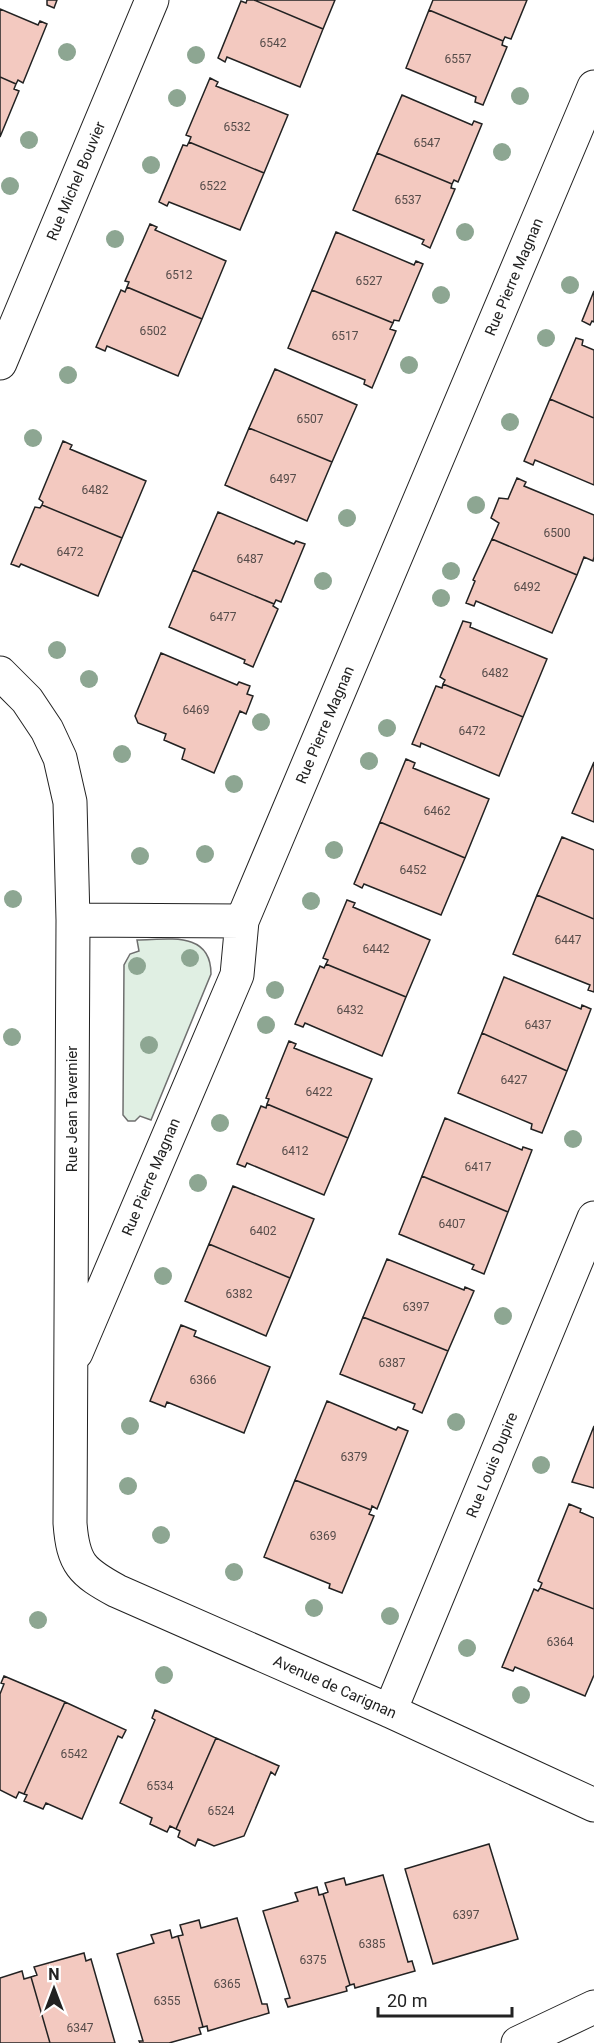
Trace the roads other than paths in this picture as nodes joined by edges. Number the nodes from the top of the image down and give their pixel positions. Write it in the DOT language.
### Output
graph roads {
  1 [pos="152,0"];
  2 [pos="594,87"];
  3 [pos="0,363"];
  4 [pos="0,673"];
  5 [pos="73,921"];
  6 [pos="242,921"];
  7 [pos="594,1218"];
  8 [pos="71,1366"];
  9 [pos="79,1564"];
  10 [pos="390,1711"];
  11 [pos="594,1805"];
  12 [pos="594,2007"];
  13 [pos="518,2043"];
  1 -- 3 [label="street, Rue Michel Bouvier"];
  2 -- 6 [label="street, Rue Pierre Magnan"];
  4 -- 5 [label="street, Rue Jean Tavernier"];
  5 -- 6 [label="street"];
  5 -- 8 [label="street, Rue Jean Tavernier"];
  6 -- 8 [label="street, Rue Pierre Magnan"];
  7 -- 10 [label="street, Rue Louis Dupire"];
  8 -- 9 [label="street, Rue Jean Tavernier"];
  9 -- 10 [label="street, Avenue de Carignan"];
  10 -- 11 [label="street, Avenue de Carignan"];
  12 -- 13 [label="street"];
}
